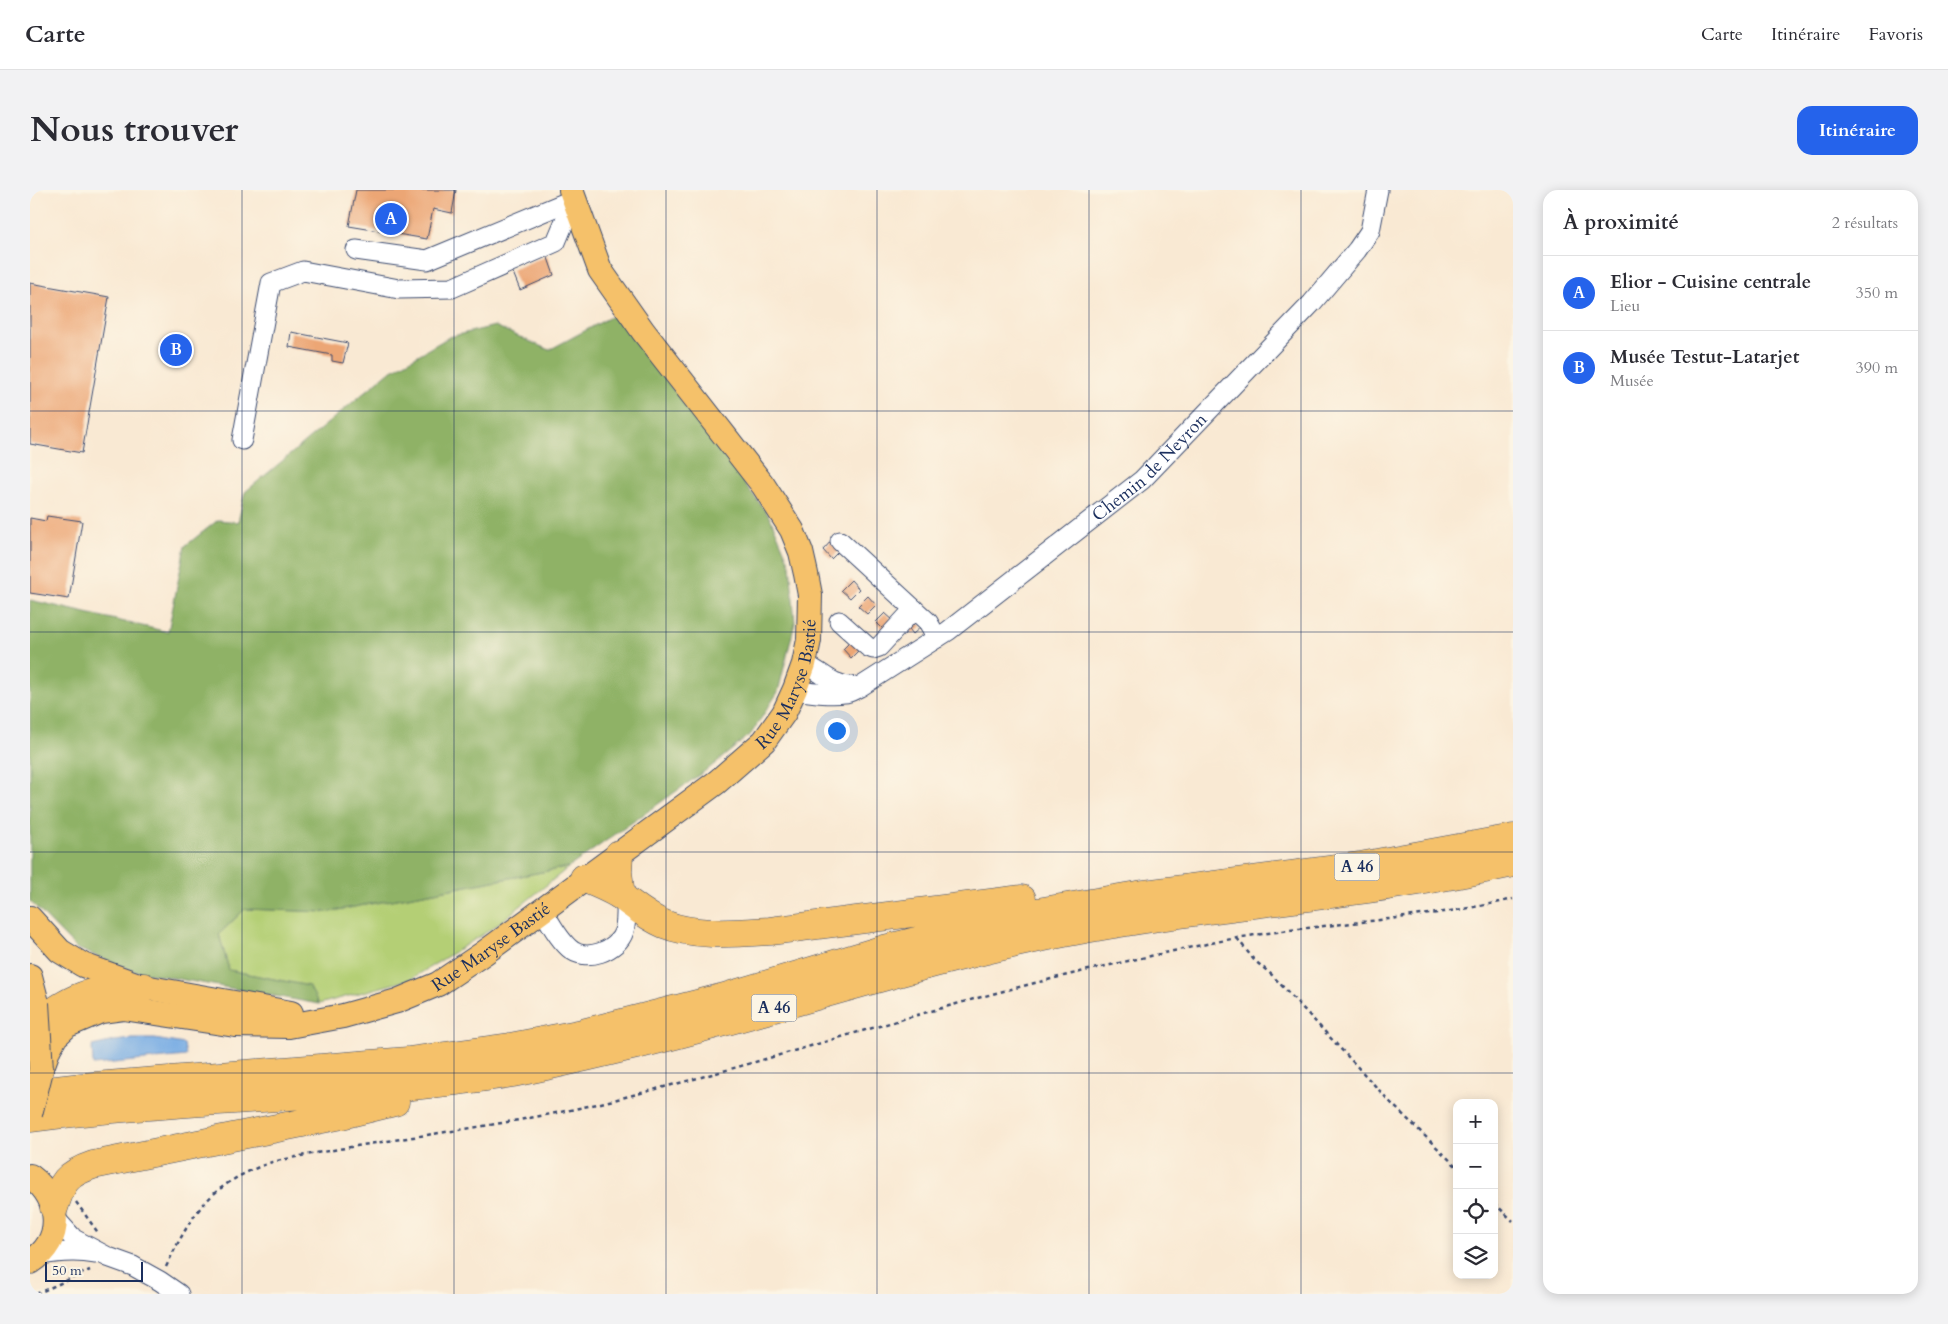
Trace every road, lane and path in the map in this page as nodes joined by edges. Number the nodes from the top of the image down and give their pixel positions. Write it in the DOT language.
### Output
graph roads {
  1 [pos="1378,190"];
  2 [pos="573,195"];
  3 [pos="356,250"];
  4 [pos="242,440"];
  5 [pos="840,541"];
  6 [pos="914,609"];
  7 [pos="839,621"];
  8 [pos="943,635"];
  9 [pos="804,664"];
  10 [pos="860,687"];
  11 [pos="795,689"];
  12 [pos="1513,838"];
  13 [pos="619,854"];
  14 [pos="1513,863"];
  15 [pos="584,878"];
  16 [pos="1199,887"];
  17 [pos="624,898"];
  18 [pos="1513,899"];
  19 [pos="543,910"];
  20 [pos="30,918"];
  21 [pos="1237,938"];
  22 [pos="30,976"];
  23 [pos="144,987"];
  24 [pos="343,1016"];
  25 [pos="30,1030"];
  26 [pos="514,1072"];
  27 [pos="36,1081"];
  28 [pos="30,1114"];
  29 [pos="30,1118"];
  30 [pos="1453,1163"];
  31 [pos="30,1176"];
  32 [pos="1498,1207"];
  33 [pos="55,1213"];
  34 [pos="1513,1221"];
  35 [pos="108,1257"];
  36 [pos="33,1263"];
  37 [pos="160,1281"];
  38 [pos="36,1294"];
  39 [pos="179,1294"];
  1 -- 8 [label="street, Chemin de Neyron"];
  2 -- 3 [label="street"];
  2 -- 4 [label="street"];
  2 -- 9 [label="main road, Rue Maryse Bastié"];
  5 -- 6 [label="street"];
  6 -- 7 [label="street"];
  6 -- 8 [label="street"];
  8 -- 10 [label="street, Chemin de Neyron"];
  9 -- 10 [label="street"];
  9 -- 11 [label="main road, Rue Maryse Bastié"];
  10 -- 11 [label="street, Chemin de Neyron"];
  11 -- 13 [label="main road, Rue Maryse Bastié"];
  12 -- 16 [label="highway, A 46"];
  13 -- 15 [label="main road, Rue Maryse Bastié"];
  13 -- 17 [label="highway"];
  14 -- 26 [label="highway, A 46"];
  15 -- 17 [label="highway"];
  15 -- 19 [label="main road, Rue Maryse Bastié"];
  16 -- 17 [label="highway"];
  16 -- 27 [label="highway, A 46"];
  17 -- 19 [label="street"];
  18 -- 21 [label="path"];
  19 -- 24 [label="main road, Rue Maryse Bastié"];
  20 -- 23 [label="main road, Rue Maryse Bastié"];
  21 -- 30 [label="path"];
  21 -- 37 [label="path"];
  22 -- 27 [label="main road, bridge"];
  23 -- 24 [label="main road, Rue Maryse Bastié"];
  23 -- 25 [label="highway"];
  24 -- 27 [label="main road, Rue Maryse Bastié"];
  26 -- 29 [label="highway, A 46"];
  26 -- 33 [label="highway"];
  27 -- 28 [label="main road, bridge"];
  31 -- 33 [label="main road"];
  32 -- 34 [label="path"];
  33 -- 35 [label="street"];
  33 -- 36 [label="main road"];
  35 -- 36 [label="street"];
  35 -- 37 [label="street"];
  35 -- 38 [label="path"];
  37 -- 39 [label="street"];
}
